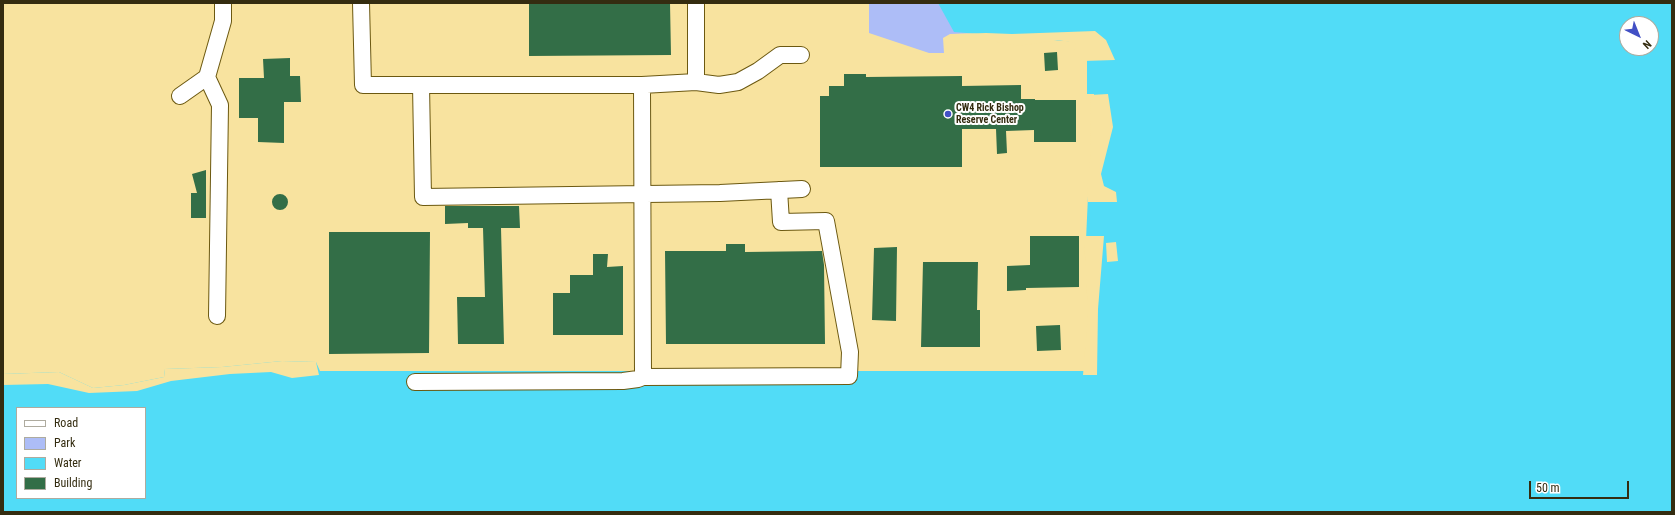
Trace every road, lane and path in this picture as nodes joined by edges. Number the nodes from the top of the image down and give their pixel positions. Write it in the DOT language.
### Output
graph roads {
  1 [pos="223,3"];
  2 [pos="361,3"];
  3 [pos="696,3"];
  4 [pos="801,55"];
  5 [pos="207,77"];
  6 [pos="696,82"];
  7 [pos="421,85"];
  8 [pos="642,85"];
  9 [pos="180,96"];
  10 [pos="802,189"];
  11 [pos="779,190"];
  12 [pos="642,194"];
  13 [pos="217,316"];
  14 [pos="643,377"];
  15 [pos="416,382"];
  1 -- 5 [label="lane"];
  2 -- 7 [label="lane"];
  3 -- 6 [label="lane"];
  4 -- 6 [label="lane"];
  5 -- 9 [label="lane"];
  5 -- 13 [label="lane"];
  6 -- 8 [label="lane"];
  7 -- 8 [label="lane"];
  7 -- 12 [label="lane"];
  8 -- 12 [label="lane"];
  10 -- 11 [label="lane"];
  11 -- 12 [label="lane"];
  11 -- 14 [label="lane"];
  12 -- 14 [label="lane"];
  14 -- 15 [label="lane"];
}
